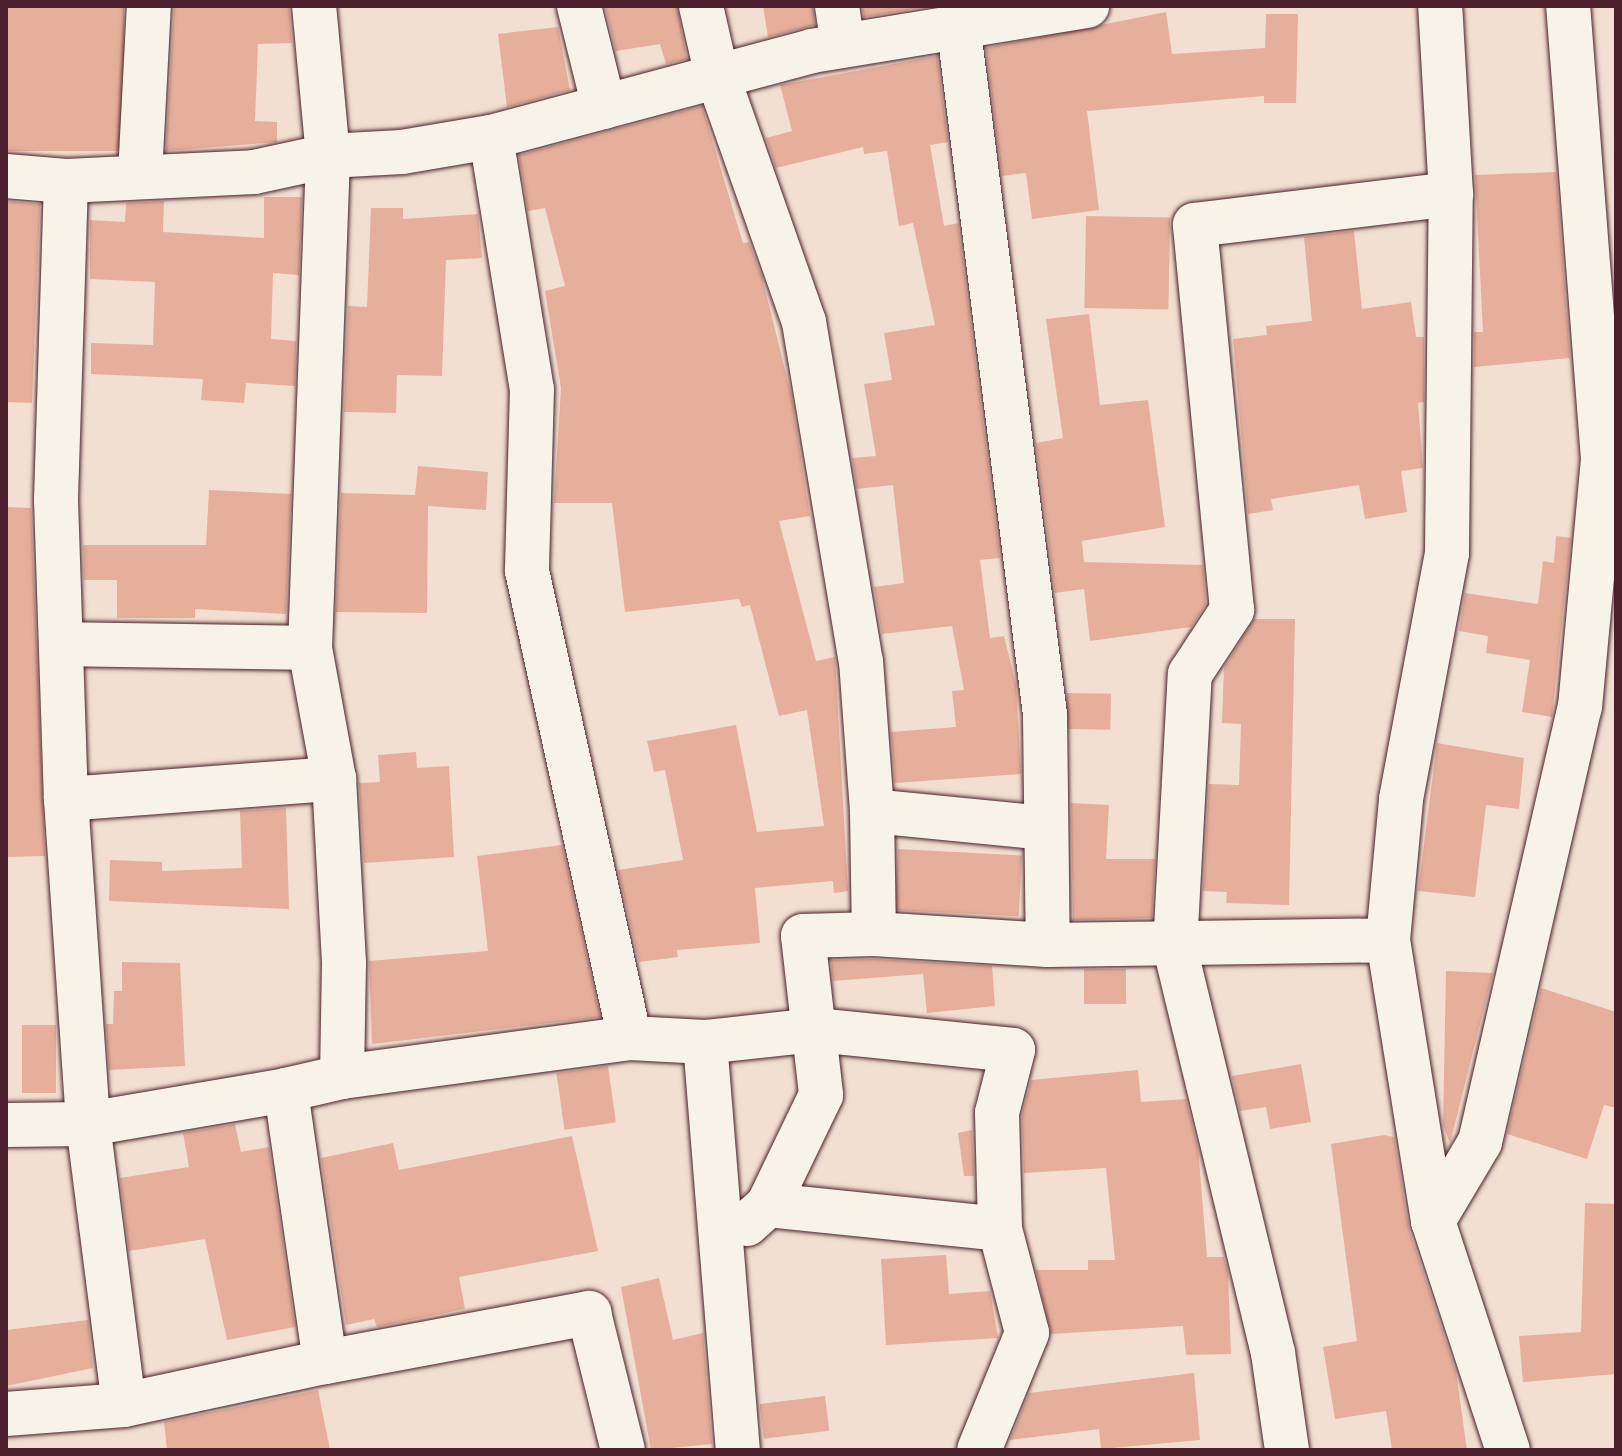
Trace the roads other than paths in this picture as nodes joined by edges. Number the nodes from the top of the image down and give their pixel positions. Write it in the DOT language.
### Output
graph roads {
  1 [pos="149,6"];
  2 [pos="314,6"];
  3 [pos="579,6"];
  4 [pos="701,6"];
  5 [pos="1087,6"];
  6 [pos="1440,6"];
  7 [pos="1568,6"];
  8 [pos="1031,11"];
  9 [pos="840,26"];
  10 [pos="959,31"];
  11 [pos="716,72"];
  12 [pos="604,107"];
  13 [pos="491,137"];
  14 [pos="328,156"];
  15 [pos="140,175"];
  16 [pos="6,176"];
  17 [pos="66,181"];
  18 [pos="1451,194"];
  19 [pos="61,644"];
  20 [pos="310,648"];
  21 [pos="334,779"];
  22 [pos="66,799"];
  23 [pos="872,811"];
  24 [pos="1045,828"];
  25 [pos="874,934"];
  26 [pos="1388,940"];
  27 [pos="1048,945"];
  28 [pos="1175,947"];
  29 [pos="816,1030"];
  30 [pos="630,1038"];
  31 [pos="705,1042"];
  32 [pos="342,1077"];
  33 [pos="286,1090"];
  34 [pos="88,1124"];
  35 [pos="6,1125"];
  36 [pos="768,1205"];
  37 [pos="1433,1221"];
  38 [pos="1000,1229"];
  39 [pos="725,1244"];
  40 [pos="325,1362"];
  41 [pos="124,1405"];
  42 [pos="6,1414"];
  43 [pos="967,1449"];
  44 [pos="623,1450"];
  45 [pos="738,1450"];
  46 [pos="1287,1450"];
  47 [pos="1508,1450"];
  1 -- 15 [label="street"];
  2 -- 14 [label="street"];
  3 -- 12 [label="street"];
  4 -- 11 [label="street"];
  5 -- 8 [label="street"];
  6 -- 18 [label="street"];
  7 -- 37 [label="street"];
  8 -- 10 [label="street"];
  9 -- 10 [label="street"];
  9 -- 11 [label="street"];
  10 -- 24 [label="street"];
  11 -- 12 [label="street"];
  11 -- 23 [label="street"];
  12 -- 13 [label="street"];
  13 -- 14 [label="street"];
  13 -- 30 [label="street"];
  14 -- 15 [label="street"];
  14 -- 20 [label="street"];
  15 -- 17 [label="street"];
  16 -- 17 [label="street"];
  17 -- 19 [label="street"];
  18 -- 26 [label="street"];
  18 -- 28 [label="street"];
  19 -- 20 [label="street"];
  19 -- 22 [label="street"];
  20 -- 21 [label="street"];
  21 -- 22 [label="street"];
  21 -- 32 [label="street"];
  22 -- 34 [label="street"];
  23 -- 24 [label="street"];
  23 -- 25 [label="street"];
  24 -- 27 [label="street"];
  25 -- 27 [label="street"];
  25 -- 29 [label="street"];
  26 -- 28 [label="street"];
  26 -- 37 [label="street"];
  27 -- 28 [label="street"];
  28 -- 46 [label="street"];
  29 -- 31 [label="street"];
  29 -- 36 [label="street"];
  29 -- 38 [label="street"];
  30 -- 31 [label="street"];
  30 -- 32 [label="street"];
  31 -- 39 [label="street"];
  32 -- 33 [label="street"];
  33 -- 34 [label="street"];
  33 -- 40 [label="street"];
  34 -- 35 [label="street"];
  34 -- 41 [label="street"];
  36 -- 38 [label="street"];
  36 -- 39 [label="street"];
  37 -- 47 [label="street"];
  38 -- 43 [label="street"];
  39 -- 45 [label="street"];
  40 -- 41 [label="street"];
  40 -- 44 [label="street"];
  41 -- 42 [label="street"];
}
